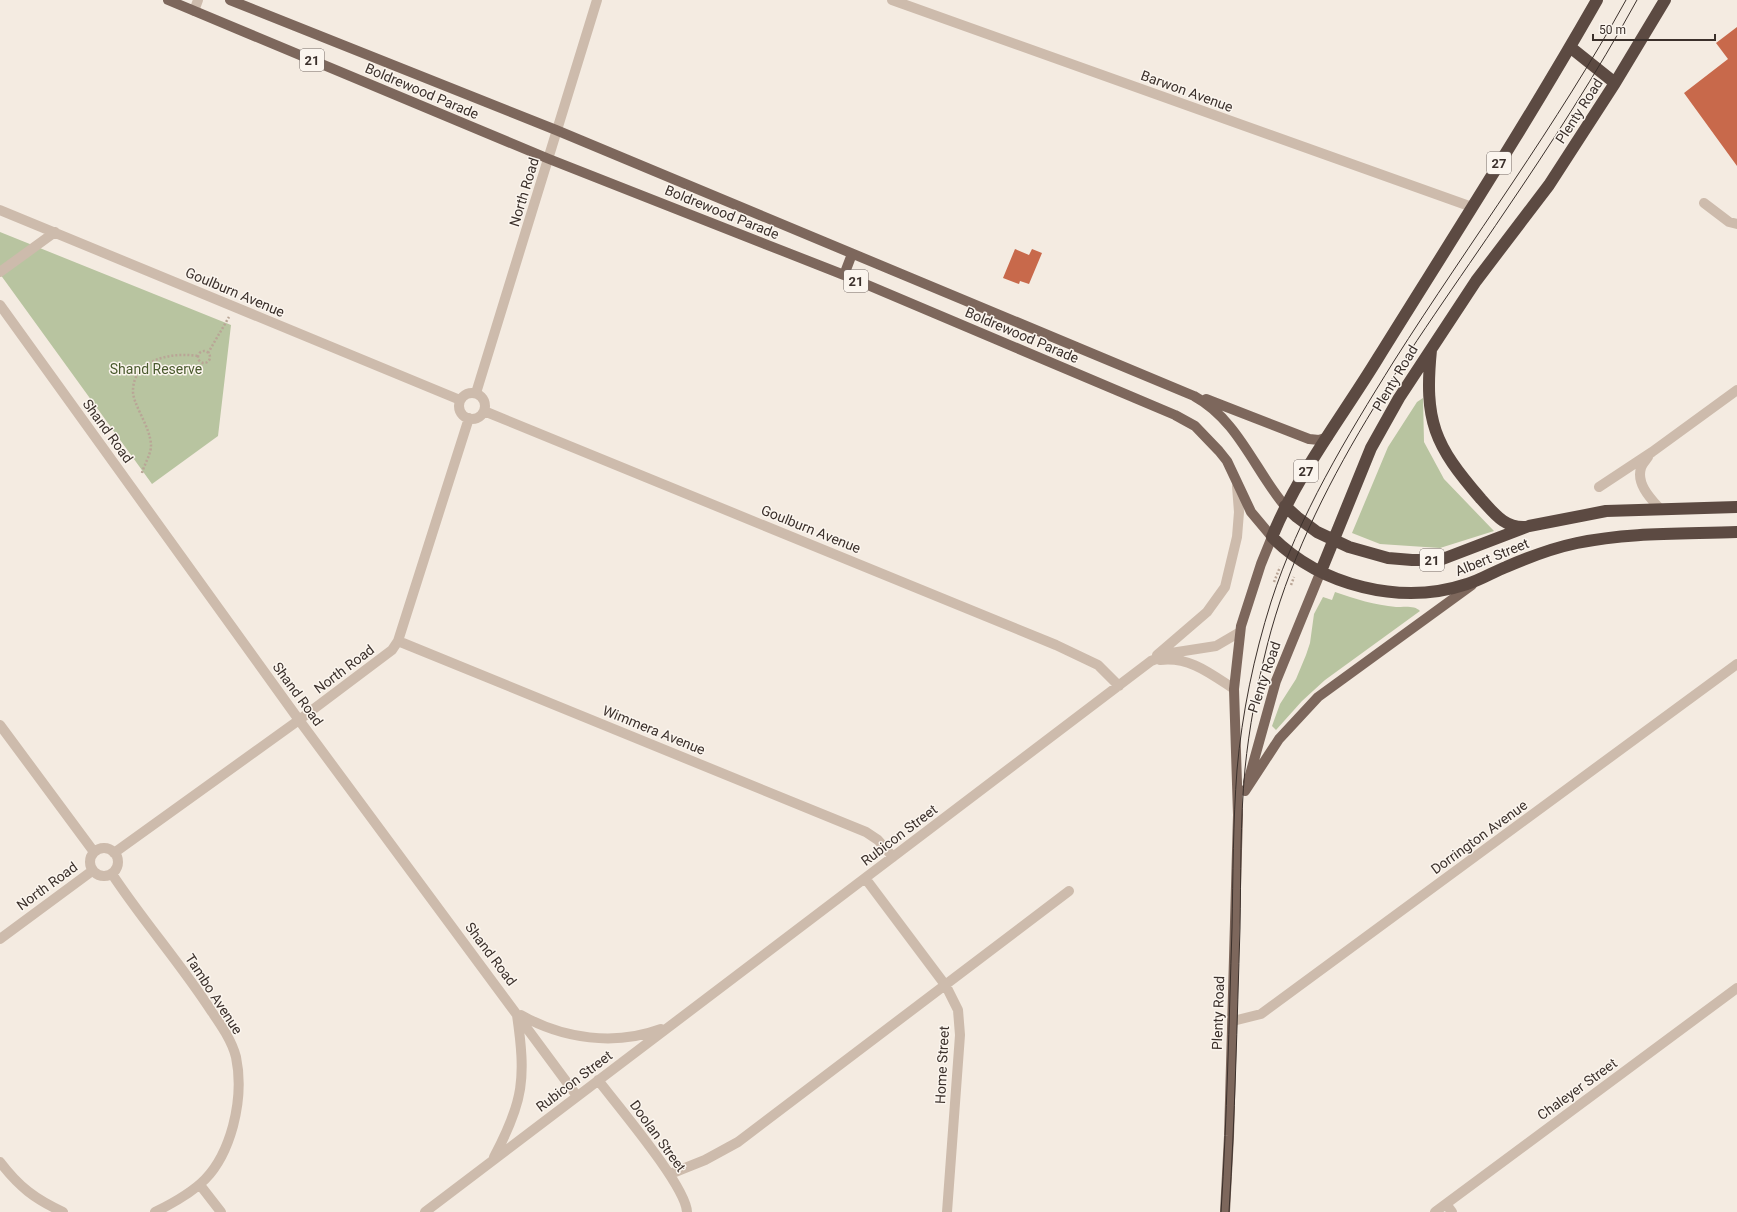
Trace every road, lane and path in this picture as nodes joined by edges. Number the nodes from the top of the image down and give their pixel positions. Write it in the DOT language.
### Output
graph roads {
  1 [pos="168,0"];
  2 [pos="198,0"];
  3 [pos="230,0"];
  4 [pos="597,0"];
  5 [pos="892,0"];
  6 [pos="1597,0"];
  7 [pos="1665,0"];
  8 [pos="194,11"];
  9 [pos="1570,47"];
  10 [pos="1616,82"];
  11 [pos="556,130"];
  12 [pos="549,159"];
  13 [pos="1704,203"];
  14 [pos="1472,207"];
  15 [pos="0,210"];
  16 [pos="1737,224"];
  17 [pos="55,232"];
  18 [pos="852,254"];
  19 [pos="0,272"];
  20 [pos="844,276"];
  21 [pos="0,305"];
  22 [pos="234,307"];
  23 [pos="1432,346"];
  24 [pos="208,352"];
  25 [pos="198,356"];
  26 [pos="1737,390"];
  27 [pos="476,393"];
  28 [pos="1194,396"];
  29 [pos="460,400"];
  30 [pos="484,411"];
  31 [pos="469,418"];
  32 [pos="1328,436"];
  33 [pos="1652,452"];
  34 [pos="142,472"];
  35 [pos="1238,486"];
  36 [pos="1599,487"];
  37 [pos="1285,506"];
  38 [pos="1737,507"];
  39 [pos="1660,509"];
  40 [pos="1529,526"];
  41 [pos="1737,532"];
  42 [pos="1272,537"];
  43 [pos="1333,540"];
  44 [pos="1236,543"];
  45 [pos="1280,567"];
  46 [pos="1321,571"];
  47 [pos="1294,577"];
  48 [pos="1480,579"];
  49 [pos="1274,582"];
  50 [pos="1291,585"];
  51 [pos="1240,632"];
  52 [pos="398,641"];
  53 [pos="1151,661"];
  54 [pos="1737,664"];
  55 [pos="1142,668"];
  56 [pos="1119,686"];
  57 [pos="1234,688"];
  58 [pos="299,720"];
  59 [pos="0,725"];
  60 [pos="1245,791"];
  61 [pos="1238,816"];
  62 [pos="94,852"];
  63 [pos="114,853"];
  64 [pos="892,857"];
  65 [pos="92,871"];
  66 [pos="112,874"];
  67 [pos="865,878"];
  68 [pos="1069,891"];
  69 [pos="0,939"];
  70 [pos="946,986"];
  71 [pos="1737,988"];
  72 [pos="517,1013"];
  73 [pos="1233,1021"];
  74 [pos="673,1023"];
  75 [pos="598,1080"];
  76 [pos="577,1096"];
  77 [pos="492,1161"];
  78 [pos="0,1162"];
  79 [pos="670,1174"];
  80 [pos="200,1185"];
  81 [pos="1449,1208"];
  82 [pos="63,1212"];
  83 [pos="155,1212"];
  84 [pos="221,1212"];
  85 [pos="424,1212"];
  86 [pos="687,1212"];
  87 [pos="947,1212"];
  88 [pos="1225,1212"];
  89 [pos="1435,1212"];
  1 -- 8 [label="main road, Boldrewood Parade / 21"];
  2 -- 8 [label="street"];
  3 -- 11 [label="main road, Boldrewood Parade / 21"];
  4 -- 11 [label="street, North Road"];
  5 -- 14 [label="street, Barwon Avenue"];
  6 -- 9 [label="highway, Plenty Road / 27"];
  7 -- 10 [label="highway, Plenty Road / 27"];
  8 -- 12 [label="main road, Boldrewood Parade / 21"];
  9 -- 10 [label="highway"];
  9 -- 14 [label="highway, Plenty Road / 27"];
  10 -- 23 [label="highway, Plenty Road / 27"];
  11 -- 12 [label="street, North Road"];
  11 -- 18 [label="main road, Boldrewood Parade / 21"];
  12 -- 20 [label="main road, Boldrewood Parade / 21"];
  12 -- 27 [label="street, North Road"];
  13 -- 16 [label="street"];
  14 -- 32 [label="highway, Plenty Road / 27"];
  15 -- 17 [label="street, Goulburn Avenue"];
  17 -- 19 [label="street"];
  17 -- 22 [label="street, Goulburn Avenue"];
  18 -- 20 [label="main road"];
  18 -- 28 [label="main road, Boldrewood Parade / 21"];
  20 -- 35 [label="main road, Boldrewood Parade / 21"];
  21 -- 58 [label="street, Shand Road"];
  22 -- 24 [label="path"];
  22 -- 29 [label="street, Goulburn Avenue"];
  23 -- 40 [label="highway"];
  23 -- 43 [label="highway, Plenty Road / 27"];
  24 -- 25 [label="path"];
  24 -- 25 [label="path"];
  25 -- 34 [label="path"];
  26 -- 33 [label="street"];
  27 -- 29 [label="street"];
  27 -- 30 [label="street"];
  28 -- 32 [label="main road"];
  28 -- 37 [label="main road, Boldrewood Parade / 21"];
  29 -- 31 [label="street"];
  30 -- 31 [label="street"];
  30 -- 56 [label="street, Goulburn Avenue"];
  31 -- 52 [label="street, North Road"];
  32 -- 37 [label="highway, Plenty Road / 27"];
  33 -- 36 [label="street"];
  33 -- 39 [label="street"];
  35 -- 42 [label="main road, Boldrewood Parade / 21"];
  35 -- 44 [label="street, Boldrewood Parade"];
  37 -- 42 [label="highway, Plenty Road / 27"];
  37 -- 43 [label="highway, Albert Street / 21"];
  38 -- 39 [label="highway, Albert Street / 21"];
  39 -- 40 [label="highway, Albert Street / 21"];
  40 -- 43 [label="highway, Albert Street / 21"];
  41 -- 48 [label="highway, Albert Street / 21"];
  42 -- 46 [label="highway, Albert Street / 21"];
  42 -- 51 [label="main road, Plenty Road / 27"];
  43 -- 46 [label="highway, Plenty Road / 27"];
  44 -- 53 [label="street, Rubicon Street"];
  45 -- 49 [label="path"];
  46 -- 48 [label="highway, Albert Street / 21"];
  46 -- 60 [label="main road, Plenty Road / 27"];
  47 -- 50 [label="path"];
  48 -- 60 [label="main road"];
  51 -- 53 [label="street, Rubicon Street"];
  51 -- 57 [label="main road, Plenty Road / 27"];
  52 -- 58 [label="street, North Road"];
  52 -- 64 [label="street, Wimmera Avenue"];
  53 -- 55 [label="street, Rubicon Street"];
  54 -- 73 [label="street, Dorrington Avenue"];
  55 -- 56 [label="street, Rubicon Street"];
  55 -- 57 [label="street, Rubicon Street"];
  56 -- 64 [label="street, Rubicon Street"];
  57 -- 61 [label="main road, Plenty Road / 27"];
  58 -- 63 [label="street, North Road"];
  58 -- 72 [label="street, Shand Road"];
  59 -- 62 [label="street"];
  60 -- 61 [label="main road, Plenty Road / 27"];
  61 -- 73 [label="main road, Plenty Road / 27"];
  62 -- 63 [label="street"];
  62 -- 65 [label="street"];
  63 -- 66 [label="street"];
  64 -- 67 [label="street, Rubicon Street"];
  65 -- 66 [label="street"];
  65 -- 69 [label="street, North Road"];
  66 -- 80 [label="street, Tambo Avenue"];
  67 -- 70 [label="street, Home Street"];
  67 -- 74 [label="street, Rubicon Street"];
  68 -- 70 [label="street"];
  70 -- 79 [label="street"];
  70 -- 87 [label="street, Home Street"];
  71 -- 81 [label="street, Chaleyer Street"];
  72 -- 74 [label="street, Rubicon Street"];
  72 -- 76 [label="street, Shand Road"];
  72 -- 77 [label="street, Rubicon Street"];
  73 -- 88 [label="main road, Plenty Road / 27"];
  74 -- 75 [label="street, Rubicon Street"];
  75 -- 76 [label="street, Rubicon Street"];
  75 -- 79 [label="street, Doolan Street"];
  76 -- 77 [label="street, Rubicon Street"];
  77 -- 85 [label="street, Rubicon Street"];
  78 -- 82 [label="street"];
  79 -- 86 [label="street, Doolan Street"];
  80 -- 83 [label="street, Tambo Avenue"];
  80 -- 84 [label="street"];
  81 -- 89 [label="street, Chaleyer Street"];
}
